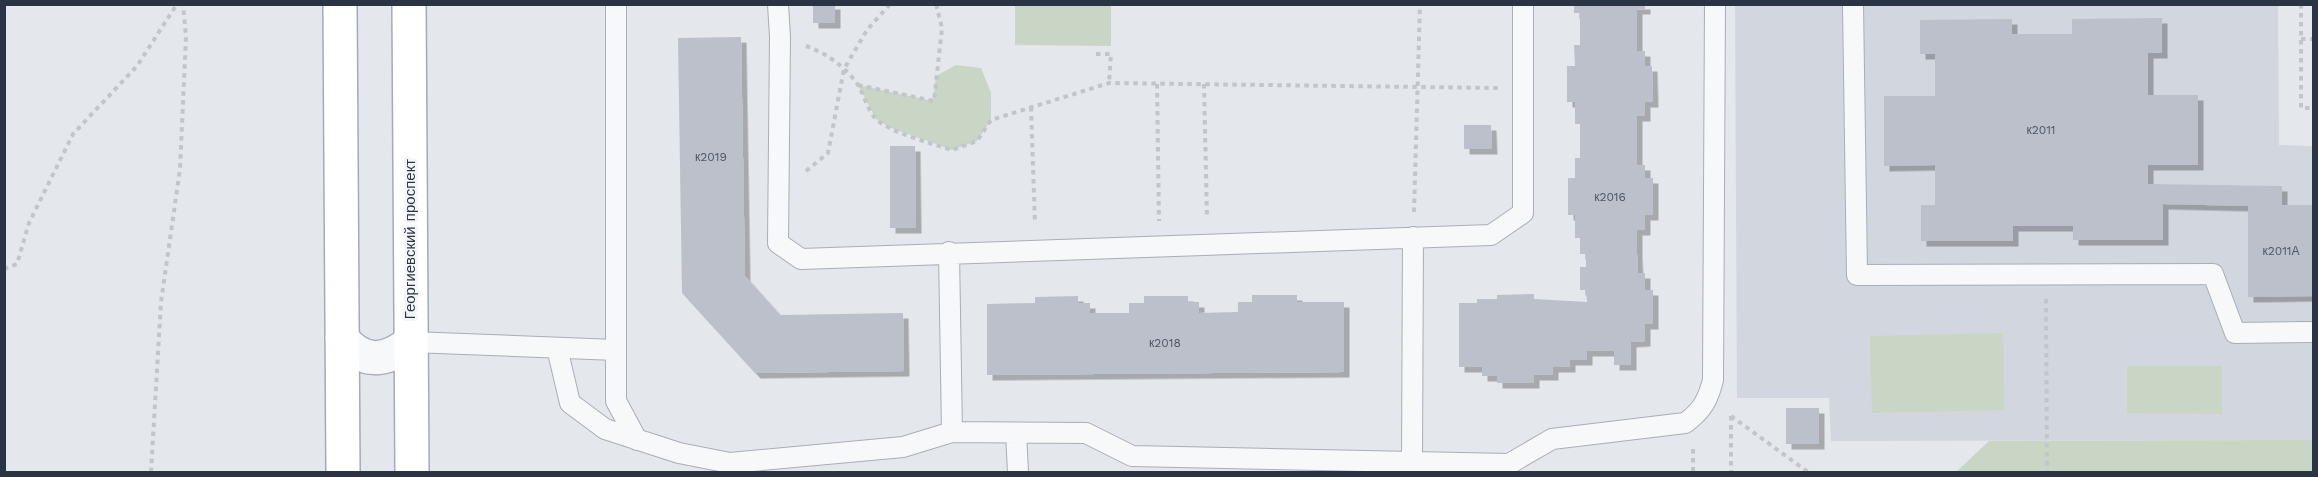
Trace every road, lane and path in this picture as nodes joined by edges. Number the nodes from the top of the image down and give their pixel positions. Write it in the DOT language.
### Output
graph roads {
  1 [pos="177,4"];
  2 [pos="183,4"];
  3 [pos="340,4"];
  4 [pos="409,4"];
  5 [pos="616,4"];
  6 [pos="777,4"];
  7 [pos="890,4"];
  8 [pos="936,4"];
  9 [pos="1420,4"];
  10 [pos="1523,4"];
  11 [pos="1715,4"];
  12 [pos="1853,4"];
  13 [pos="2301,4"];
  14 [pos="780,37"];
  15 [pos="2301,39"];
  16 [pos="2313,39"];
  17 [pos="1096,54"];
  18 [pos="844,69"];
  19 [pos="1109,83"];
  20 [pos="1157,84"];
  21 [pos="1204,84"];
  22 [pos="858,85"];
  23 [pos="1417,86"];
  24 [pos="1524,89"];
  25 [pos="1031,108"];
  26 [pos="2313,108"];
  27 [pos="779,171"];
  28 [pos="1413,237"];
  29 [pos="1207,244"];
  30 [pos="1159,245"];
  31 [pos="1036,250"];
  32 [pos="949,252"];
  33 [pos="4,269"];
  34 [pos="2045,274"];
  35 [pos="2313,332"];
  36 [pos="342,338"];
  37 [pos="411,342"];
  38 [pos="557,348"];
  39 [pos="616,350"];
  40 [pos="1708,400"];
  41 [pos="1731,416"];
  42 [pos="952,432"];
  43 [pos="1016,433"];
  44 [pos="637,440"];
  45 [pos="1412,462"];
  46 [pos="151,472"];
  47 [pos="343,472"];
  48 [pos="412,472"];
  49 [pos="1017,472"];
  50 [pos="1731,472"];
  51 [pos="1808,472"];
  52 [pos="2047,472"];
  1 -- 33 [label="path"];
  2 -- 46 [label="path"];
  3 -- 36 [label="main road"];
  4 -- 37 [label="main road, Георгиевский проспект"];
  5 -- 39 [label="lane"];
  6 -- 14 [label="lane"];
  7 -- 18 [label="path"];
  8 -- 22 [label="path"];
  9 -- 23 [label="path"];
  10 -- 24 [label="lane"];
  11 -- 40 [label="lane"];
  12 -- 34 [label="lane"];
  13 -- 15 [label="path"];
  14 -- 18 [label="path"];
  14 -- 27 [label="lane"];
  15 -- 16 [label="path"];
  15 -- 26 [label="path"];
  17 -- 19 [label="path"];
  18 -- 22 [label="path"];
  18 -- 27 [label="path"];
  19 -- 20 [label="path"];
  19 -- 25 [label="path"];
  20 -- 21 [label="path"];
  20 -- 30 [label="path"];
  21 -- 23 [label="path"];
  21 -- 29 [label="path"];
  22 -- 25 [label="path"];
  23 -- 24 [label="path"];
  23 -- 28 [label="path"];
  24 -- 28 [label="lane"];
  25 -- 31 [label="path"];
  27 -- 32 [label="lane"];
  28 -- 29 [label="lane"];
  28 -- 45 [label="lane"];
  29 -- 30 [label="lane"];
  30 -- 31 [label="lane"];
  31 -- 32 [label="lane"];
  32 -- 42 [label="lane"];
  34 -- 35 [label="lane"];
  34 -- 52 [label="path"];
  36 -- 37 [label="street"];
  36 -- 47 [label="main road"];
  37 -- 38 [label="lane"];
  37 -- 48 [label="main road, Георгиевский проспект"];
  38 -- 39 [label="lane"];
  38 -- 44 [label="lane"];
  39 -- 44 [label="lane"];
  40 -- 41 [label="path"];
  40 -- 45 [label="lane"];
  41 -- 50 [label="path"];
  41 -- 51 [label="path"];
  42 -- 43 [label="lane"];
  42 -- 44 [label="lane"];
  43 -- 45 [label="lane"];
  43 -- 49 [label="lane"];
}
